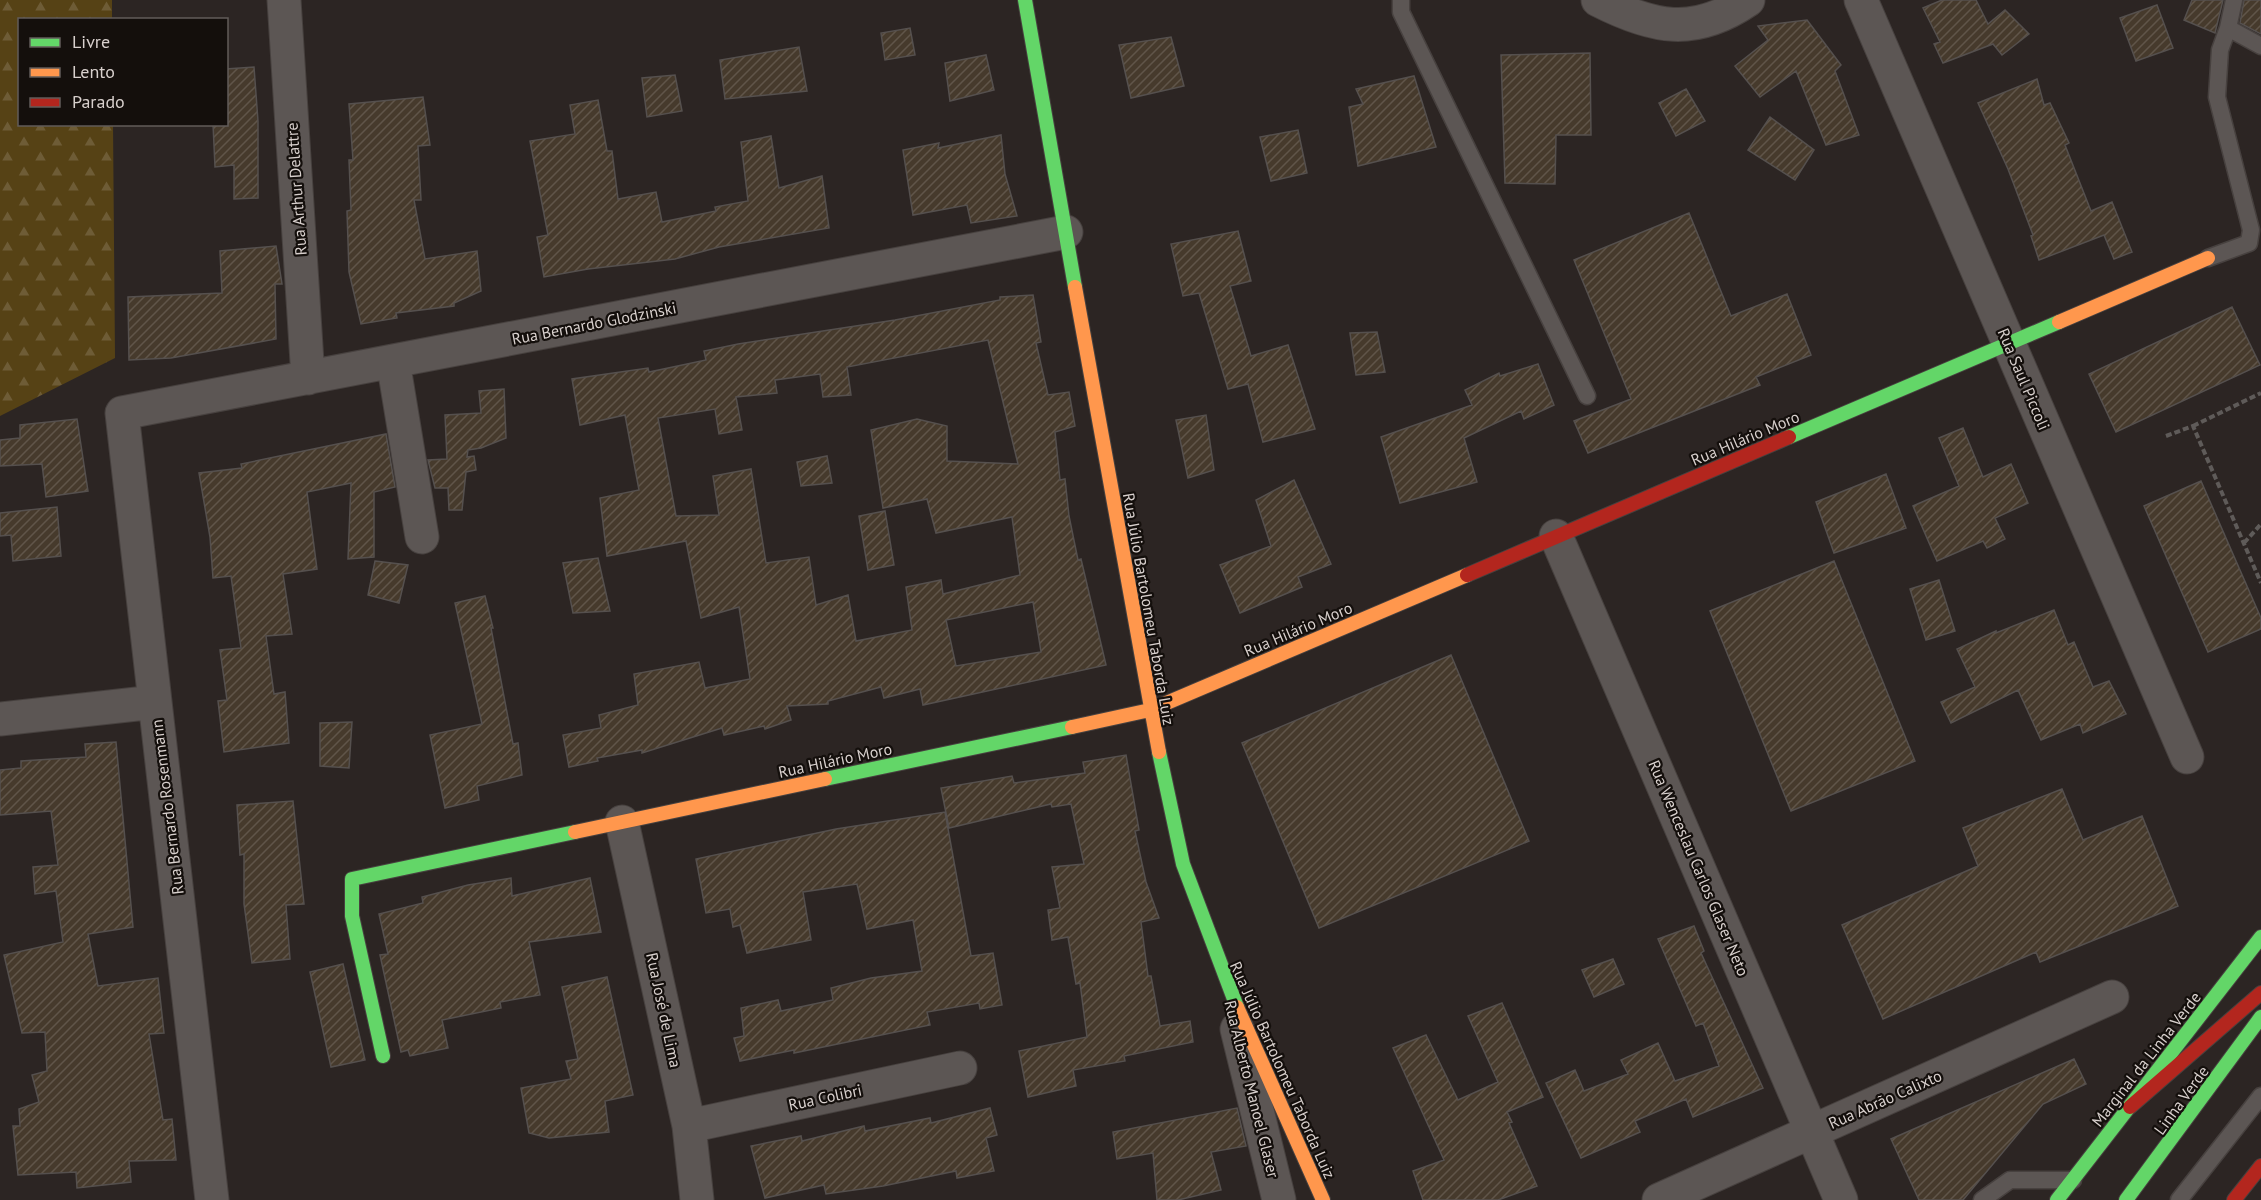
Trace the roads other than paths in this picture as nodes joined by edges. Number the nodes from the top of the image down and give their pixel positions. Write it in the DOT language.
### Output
graph roads {
  1 [pos="284,0"];
  2 [pos="1025,0"];
  3 [pos="1401,0"];
  4 [pos="1599,0"];
  5 [pos="1748,0"];
  6 [pos="1861,0"];
  7 [pos="2234,0"];
  8 [pos="1682,13"];
  9 [pos="2228,28"];
  10 [pos="2261,46"];
  11 [pos="1066,232"];
  12 [pos="2208,258"];
  13 [pos="2009,343"];
  14 [pos="393,361"];
  15 [pos="308,378"];
  16 [pos="1587,396"];
  17 [pos="122,413"];
  18 [pos="1556,536"];
  19 [pos="422,537"];
  20 [pos="155,702"];
  21 [pos="1150,710"];
  22 [pos="0,719"];
  23 [pos="2187,757"];
  24 [pos="622,822"];
  25 [pos="2261,937"];
  26 [pos="1224,978"];
  27 [pos="2261,993"];
  28 [pos="2112,997"];
  29 [pos="2261,1017"];
  30 [pos="383,1056"];
  31 [pos="960,1068"];
  32 [pos="2261,1096"];
  33 [pos="2130,1107"];
  34 [pos="689,1125"];
  35 [pos="1812,1131"];
  36 [pos="2261,1166"];
  37 [pos="2073,1180"];
  38 [pos="212,1200"];
  39 [pos="697,1200"];
  40 [pos="1279,1200"];
  41 [pos="1323,1200"];
  42 [pos="1659,1200"];
  43 [pos="1841,1200"];
  44 [pos="1982,1200"];
  45 [pos="2057,1200"];
  46 [pos="2126,1200"];
  47 [pos="2179,1200"];
  48 [pos="2234,1200"];
  1 -- 15 [label="street, Rua Arthur Delattre"];
  2 -- 11 [label="main road, Rua Júlio Bartolomeu Taborda Luiz"];
  3 -- 16 [label="lane"];
  4 -- 8 [label="street"];
  5 -- 8 [label="street"];
  6 -- 13 [label="street, Rua Saul Piccoli"];
  7 -- 9 [label="lane"];
  9 -- 10 [label="lane"];
  9 -- 12 [label="lane"];
  11 -- 14 [label="street, Rua Bernardo Glodzinski"];
  11 -- 21 [label="main road, Rua Júlio Bartolomeu Taborda Luiz"];
  12 -- 13 [label="main road, Rua Hilário Moro"];
  13 -- 18 [label="main road, Rua Hilário Moro"];
  13 -- 23 [label="street, Rua Saul Piccoli"];
  14 -- 15 [label="street, Rua Bernardo Glodzinski"];
  14 -- 19 [label="street"];
  15 -- 17 [label="street, Rua Bernardo Glodzinski"];
  17 -- 20 [label="street, Rua Bernardo Rosenmann"];
  18 -- 21 [label="main road, Rua Hilário Moro"];
  18 -- 35 [label="street, Rua Wenceslau Carlos Glaser Neto"];
  20 -- 22 [label="street"];
  20 -- 38 [label="street, Rua Bernardo Rosenmann"];
  21 -- 24 [label="main road, Rua Hilário Moro"];
  21 -- 26 [label="main road, Rua Júlio Bartolomeu Taborda Luiz"];
  24 -- 30 [label="main road, Rua Hilário Moro"];
  24 -- 34 [label="street, Rua José de Lima"];
  25 -- 33 [label="main road, Marginal da Linha Verde"];
  26 -- 40 [label="street, Rua Alberto Manoel Glaser"];
  26 -- 41 [label="main road, Rua Júlio Bartolomeu Taborda Luiz"];
  27 -- 33 [label="main road"];
  28 -- 35 [label="street, Rua Abrão Calixto"];
  29 -- 46 [label="main road, Linha Verde"];
  31 -- 34 [label="street, Rua Colibri"];
  32 -- 47 [label="lane"];
  33 -- 37 [label="main road, Marginal da Linha Verde"];
  34 -- 39 [label="street, Rua José de Lima"];
  35 -- 42 [label="street, Rua Abrão Calixto"];
  35 -- 43 [label="street, Rua Wenceslau Carlos Glaser Neto"];
  36 -- 48 [label="main road"];
  37 -- 44 [label="lane"];
  37 -- 45 [label="main road, Marginal da Linha Verde"];
}
